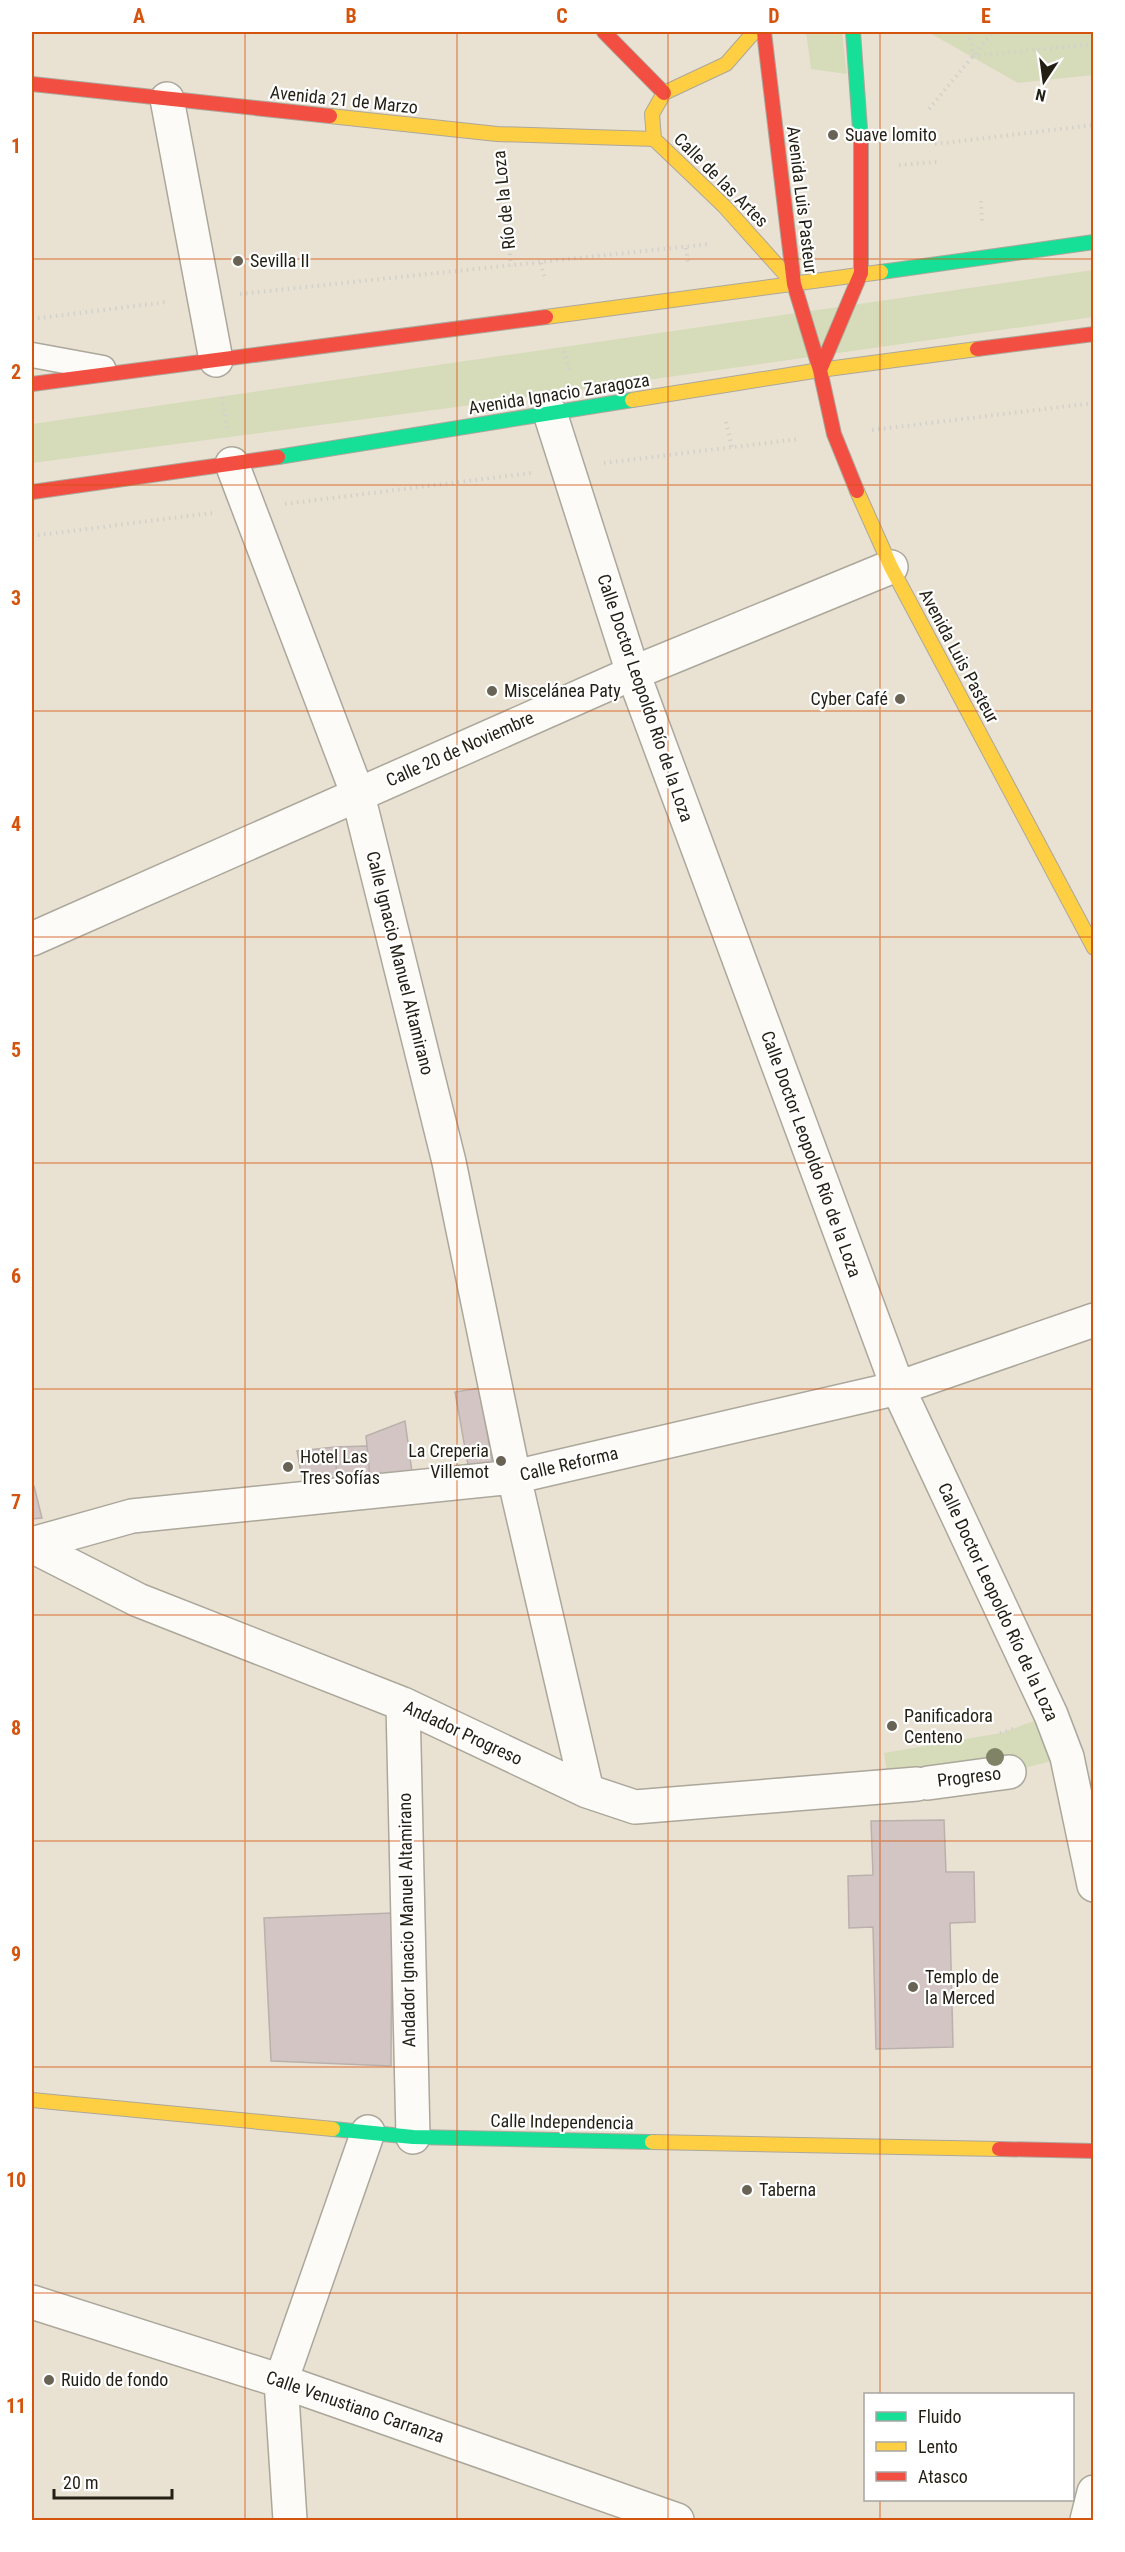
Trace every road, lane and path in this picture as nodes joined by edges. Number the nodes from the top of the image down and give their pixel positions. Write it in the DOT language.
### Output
graph roads {
  1 [pos="604,32"];
  2 [pos="754,32"];
  3 [pos="764,32"];
  4 [pos="852,32"];
  5 [pos="969,32"];
  6 [pos="993,32"];
  7 [pos="1094,44"];
  8 [pos="973,56"];
  9 [pos="32,84"];
  10 [pos="664,93"];
  11 [pos="166,99"];
  12 [pos="929,110"];
  13 [pos="1094,125"];
  14 [pos="497,134"];
  15 [pos="654,139"];
  16 [pos="935,144"];
  17 [pos="753,237"];
  18 [pos="1094,242"];
  19 [pos="541,263"];
  20 [pos="511,266"];
  21 [pos="861,273"];
  22 [pos="794,285"];
  23 [pos="204,298"];
  24 [pos="554,317"];
  25 [pos="32,319"];
  26 [pos="1094,334"];
  27 [pos="32,355"];
  28 [pos="216,360"];
  29 [pos="820,370"];
  30 [pos="126,372"];
  31 [pos="32,384"];
  32 [pos="1094,403"];
  33 [pos="565,410"];
  34 [pos="834,434"];
  35 [pos="232,464"];
  36 [pos="568,468"];
  37 [pos="32,492"];
  38 [pos="248,508"];
  39 [pos="32,536"];
  40 [pos="891,567"];
  41 [pos="633,673"];
  42 [pos="358,795"];
  43 [pos="32,939"];
  44 [pos="1094,948"];
  45 [pos="1094,1320"];
  46 [pos="898,1388"];
  47 [pos="514,1477"];
  48 [pos="32,1545"];
  49 [pos="403,1704"];
  50 [pos="1010,1772"];
  51 [pos="923,1783"];
  52 [pos="587,1791"];
  53 [pos="1094,1885"];
  54 [pos="32,2100"];
  55 [pos="368,2132"];
  56 [pos="413,2137"];
  57 [pos="1094,2151"];
  58 [pos="32,2302"];
  59 [pos="281,2381"];
  60 [pos="1094,2492"];
  61 [pos="290,2520"];
  62 [pos="677,2520"];
  63 [pos="1087,2520"];
  1 -- 10 [label="main road"];
  2 -- 10 [label="main road"];
  3 -- 22 [label="main road, Avenida Luis Pasteur"];
  4 -- 21 [label="main road"];
  5 -- 8 [label="path"];
  6 -- 8 [label="path"];
  7 -- 8 [label="path"];
  8 -- 12 [label="path"];
  9 -- 11 [label="main road, Avenida 21 de Marzo"];
  10 -- 15 [label="main road, Calle de las Artes"];
  11 -- 14 [label="main road, Avenida 21 de Marzo"];
  11 -- 23 [label="street"];
  13 -- 16 [label="path"];
  14 -- 15 [label="main road, Avenida 21 de Marzo"];
  14 -- 20 [label="path, Río de la Loza"];
  15 -- 17 [label="main road, Calle de las Artes"];
  17 -- 19 [label="path"];
  17 -- 22 [label="main road, Calle de las Artes"];
  18 -- 21 [label="main road"];
  19 -- 20 [label="path"];
  19 -- 24 [label="path"];
  20 -- 23 [label="path"];
  21 -- 22 [label="main road"];
  21 -- 29 [label="main road"];
  22 -- 24 [label="main road"];
  22 -- 29 [label="main road, Avenida Luis Pasteur"];
  23 -- 25 [label="path"];
  23 -- 28 [label="street"];
  24 -- 28 [label="main road"];
  24 -- 33 [label="path"];
  26 -- 29 [label="main road, Avenida Ignacio Zaragoza"];
  27 -- 30 [label="lane"];
  28 -- 30 [label="main road"];
  28 -- 35 [label="path"];
  29 -- 33 [label="main road, Avenida Ignacio Zaragoza"];
  29 -- 34 [label="main road, Avenida Luis Pasteur"];
  30 -- 31 [label="main road"];
  32 -- 34 [label="path"];
  33 -- 35 [label="main road, Avenida Ignacio Zaragoza"];
  33 -- 36 [label="street, Calle Doctor Leopoldo Río de la Loza"];
  34 -- 36 [label="path"];
  34 -- 40 [label="main road, Avenida Luis Pasteur"];
  35 -- 37 [label="main road, Avenida Ignacio Zaragoza"];
  35 -- 38 [label="street, Calle Ignacio Manuel Altamirano"];
  36 -- 38 [label="path"];
  36 -- 41 [label="street, Calle Doctor Leopoldo Río de la Loza"];
  38 -- 39 [label="path"];
  38 -- 42 [label="street, Calle Ignacio Manuel Altamirano"];
  40 -- 41 [label="street, Calle 20 de Noviembre"];
  40 -- 44 [label="main road, Avenida Luis Pasteur"];
  41 -- 42 [label="street, Calle 20 de Noviembre"];
  41 -- 46 [label="street, Calle Doctor Leopoldo Río de la Loza"];
  42 -- 43 [label="street, Calle 20 de Noviembre"];
  42 -- 47 [label="street, Calle Ignacio Manuel Altamirano"];
  45 -- 46 [label="street, Calle Reforma"];
  46 -- 47 [label="street, Calle Reforma"];
  46 -- 53 [label="street, Calle Doctor Leopoldo Río de la Loza"];
  47 -- 48 [label="street, Calle Reforma"];
  47 -- 52 [label="street"];
  48 -- 49 [label="street, Andador Progreso"];
  49 -- 52 [label="street, Andador Progreso"];
  49 -- 56 [label="street, Andador Ignacio Manuel Altamirano"];
  50 -- 51 [label="street, Progreso"];
  51 -- 52 [label="street, Andador Progreso"];
  54 -- 55 [label="main road, Calle Independencia"];
  55 -- 56 [label="main road, Calle Independencia"];
  55 -- 59 [label="street"];
  56 -- 57 [label="main road, Calle Independencia"];
  58 -- 59 [label="street, Calle Venustiano Carranza"];
  59 -- 61 [label="street"];
  59 -- 62 [label="street, Calle Venustiano Carranza"];
  60 -- 63 [label="street"];
}
